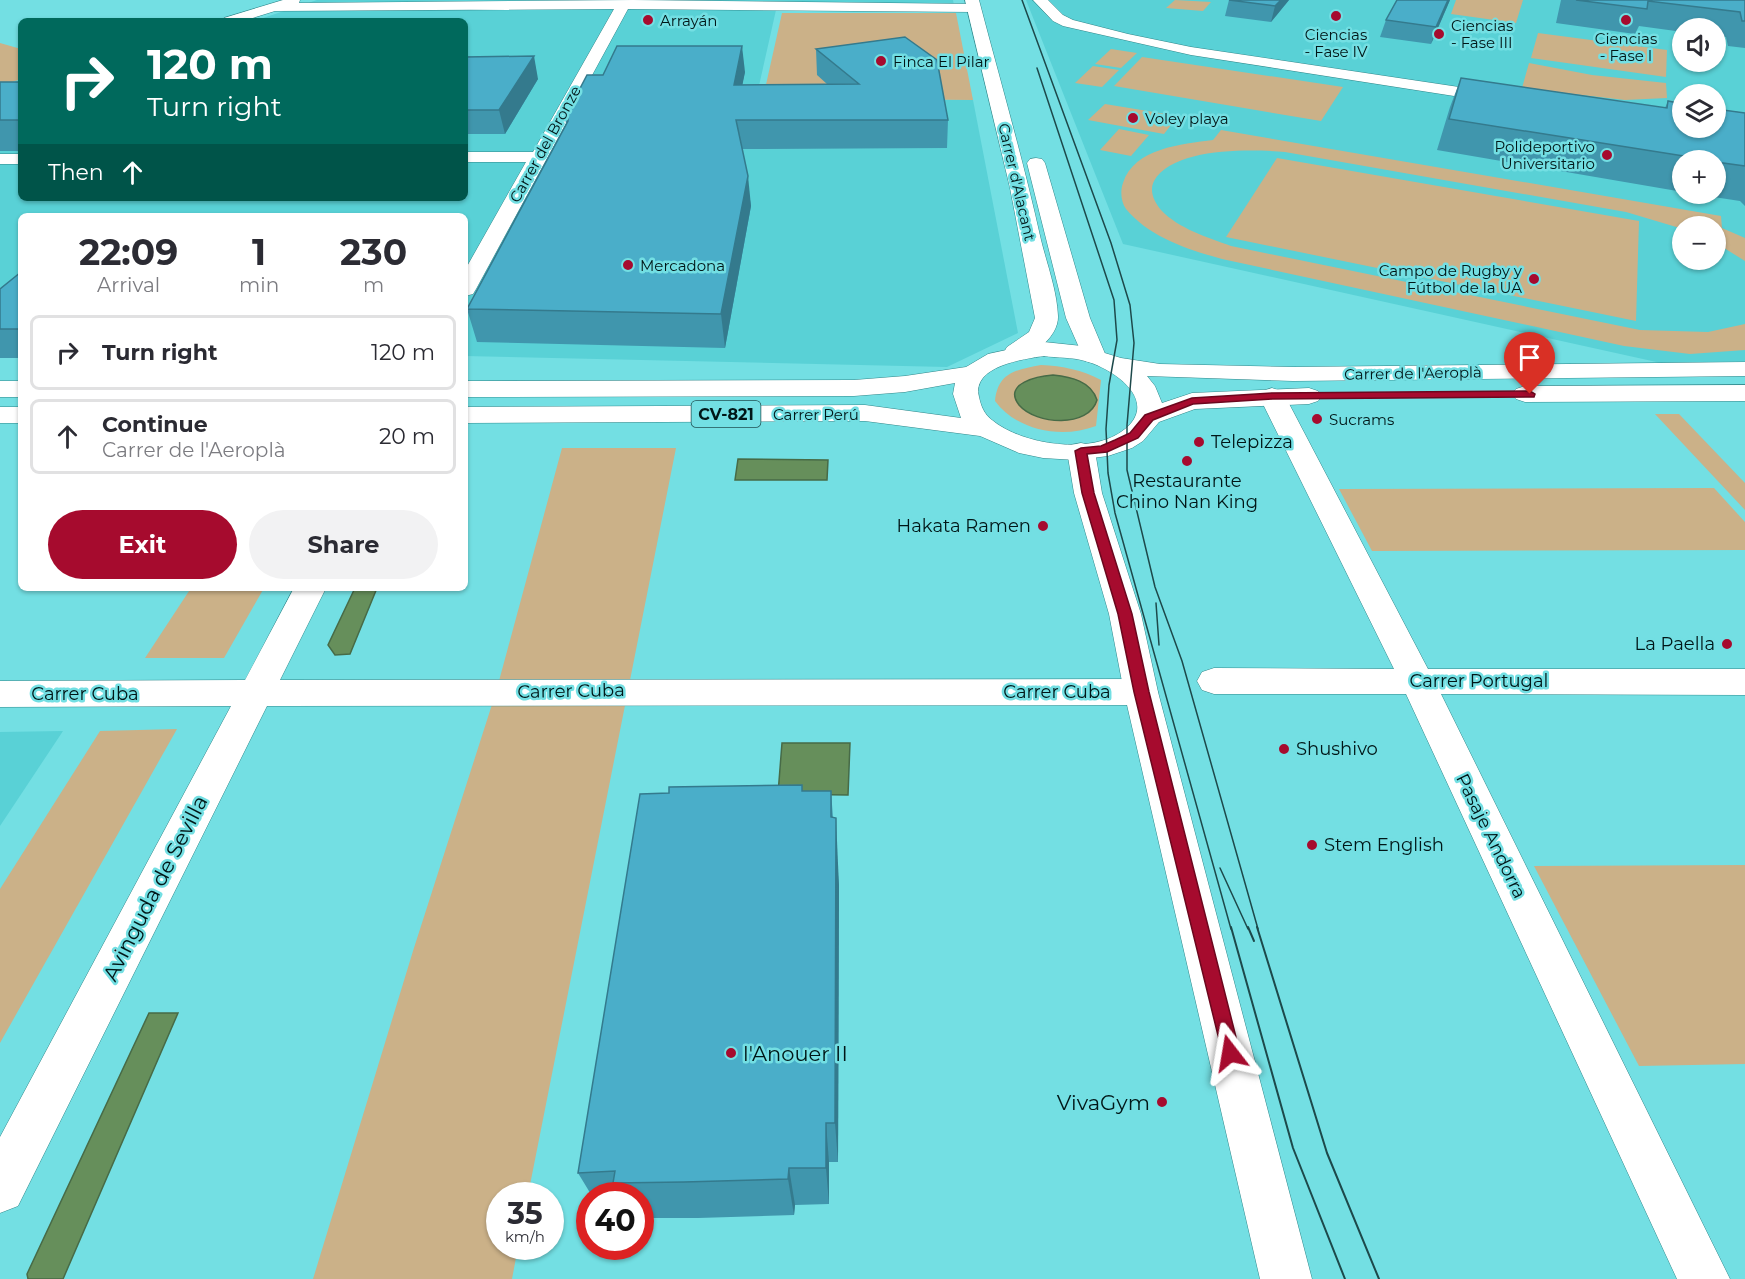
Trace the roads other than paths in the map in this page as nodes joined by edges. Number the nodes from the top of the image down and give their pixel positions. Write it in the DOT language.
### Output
graph roads {
  1 [pos="296,0"];
  2 [pos="1040,0"];
  3 [pos="625,3"];
  4 [pos="973,4"];
  5 [pos="274,7"];
  6 [pos="239,18"];
  7 [pos="1515,100"];
  8 [pos="1031,145"];
  9 [pos="468,157"];
  10 [pos="538,157"];
  11 [pos="0,159"];
  12 [pos="18,159"];
  13 [pos="468,284"];
  14 [pos="1016,352"];
  15 [pos="1094,356"];
  16 [pos="1118,365"];
  17 [pos="1745,369"];
  18 [pos="973,373"];
  19 [pos="0,389"];
  20 [pos="18,389"];
  21 [pos="468,389"];
  22 [pos="1745,393"];
  23 [pos="1272,396"];
  24 [pos="0,414"];
  25 [pos="18,415"];
  26 [pos="468,415"];
  27 [pos="1149,417"];
  28 [pos="986,429"];
  29 [pos="1081,451"];
  30 [pos="308,591"];
  31 [pos="1417,680"];
  32 [pos="1214,681"];
  33 [pos="1745,682"];
  34 [pos="1141,692"];
  35 [pos="256,693"];
  36 [pos="0,694"];
  37 [pos="0,1188"];
  38 [pos="1286,1279"];
  39 [pos="1704,1279"];
  1 -- 5 [label="street"];
  2 -- 7 [label="street"];
  3 -- 4 [label="street"];
  3 -- 5 [label="street"];
  3 -- 10 [label="street, Carrer del Bronze"];
  4 -- 14 [label="street, Carrer d'Alacant"];
  5 -- 6 [label="street"];
  8 -- 15 [label="street, Carrer d'Alacant"];
  9 -- 10 [label="street"];
  10 -- 13 [label="street, Carrer del Bronze"];
  11 -- 12 [label="street"];
  14 -- 15 [label="street, CV-821"];
  14 -- 18 [label="street, CV-821"];
  15 -- 16 [label="street, CV-821"];
  16 -- 17 [label="street, Carrer de l'Aeroplà / CV-821"];
  16 -- 27 [label="street, CV-821"];
  18 -- 21 [label="street, Carrer Perú / CV-821"];
  18 -- 28 [label="street, CV-821"];
  19 -- 20 [label="street"];
  22 -- 23 [label="street, Carrer de l'Aeroplà / CV-821"];
  23 -- 27 [label="street, Carrer de l'Aeroplà / CV-821"];
  23 -- 31 [label="street, Pasaje Andorra"];
  24 -- 25 [label="street"];
  26 -- 28 [label="street, Carrer Perú / CV-821"];
  27 -- 29 [label="street, CV-821"];
  28 -- 29 [label="street, CV-821"];
  29 -- 34 [label="street"];
  30 -- 35 [label="street, Avinguda de Sevilla"];
  31 -- 32 [label="street, Carrer Portugal"];
  31 -- 33 [label="street, Carrer Portugal"];
  31 -- 39 [label="street, Pasaje Andorra"];
  34 -- 35 [label="street, Carrer Cuba"];
  34 -- 38 [label="street"];
  35 -- 36 [label="street, Carrer Cuba"];
  35 -- 37 [label="street, Avinguda de Sevilla"];
}
